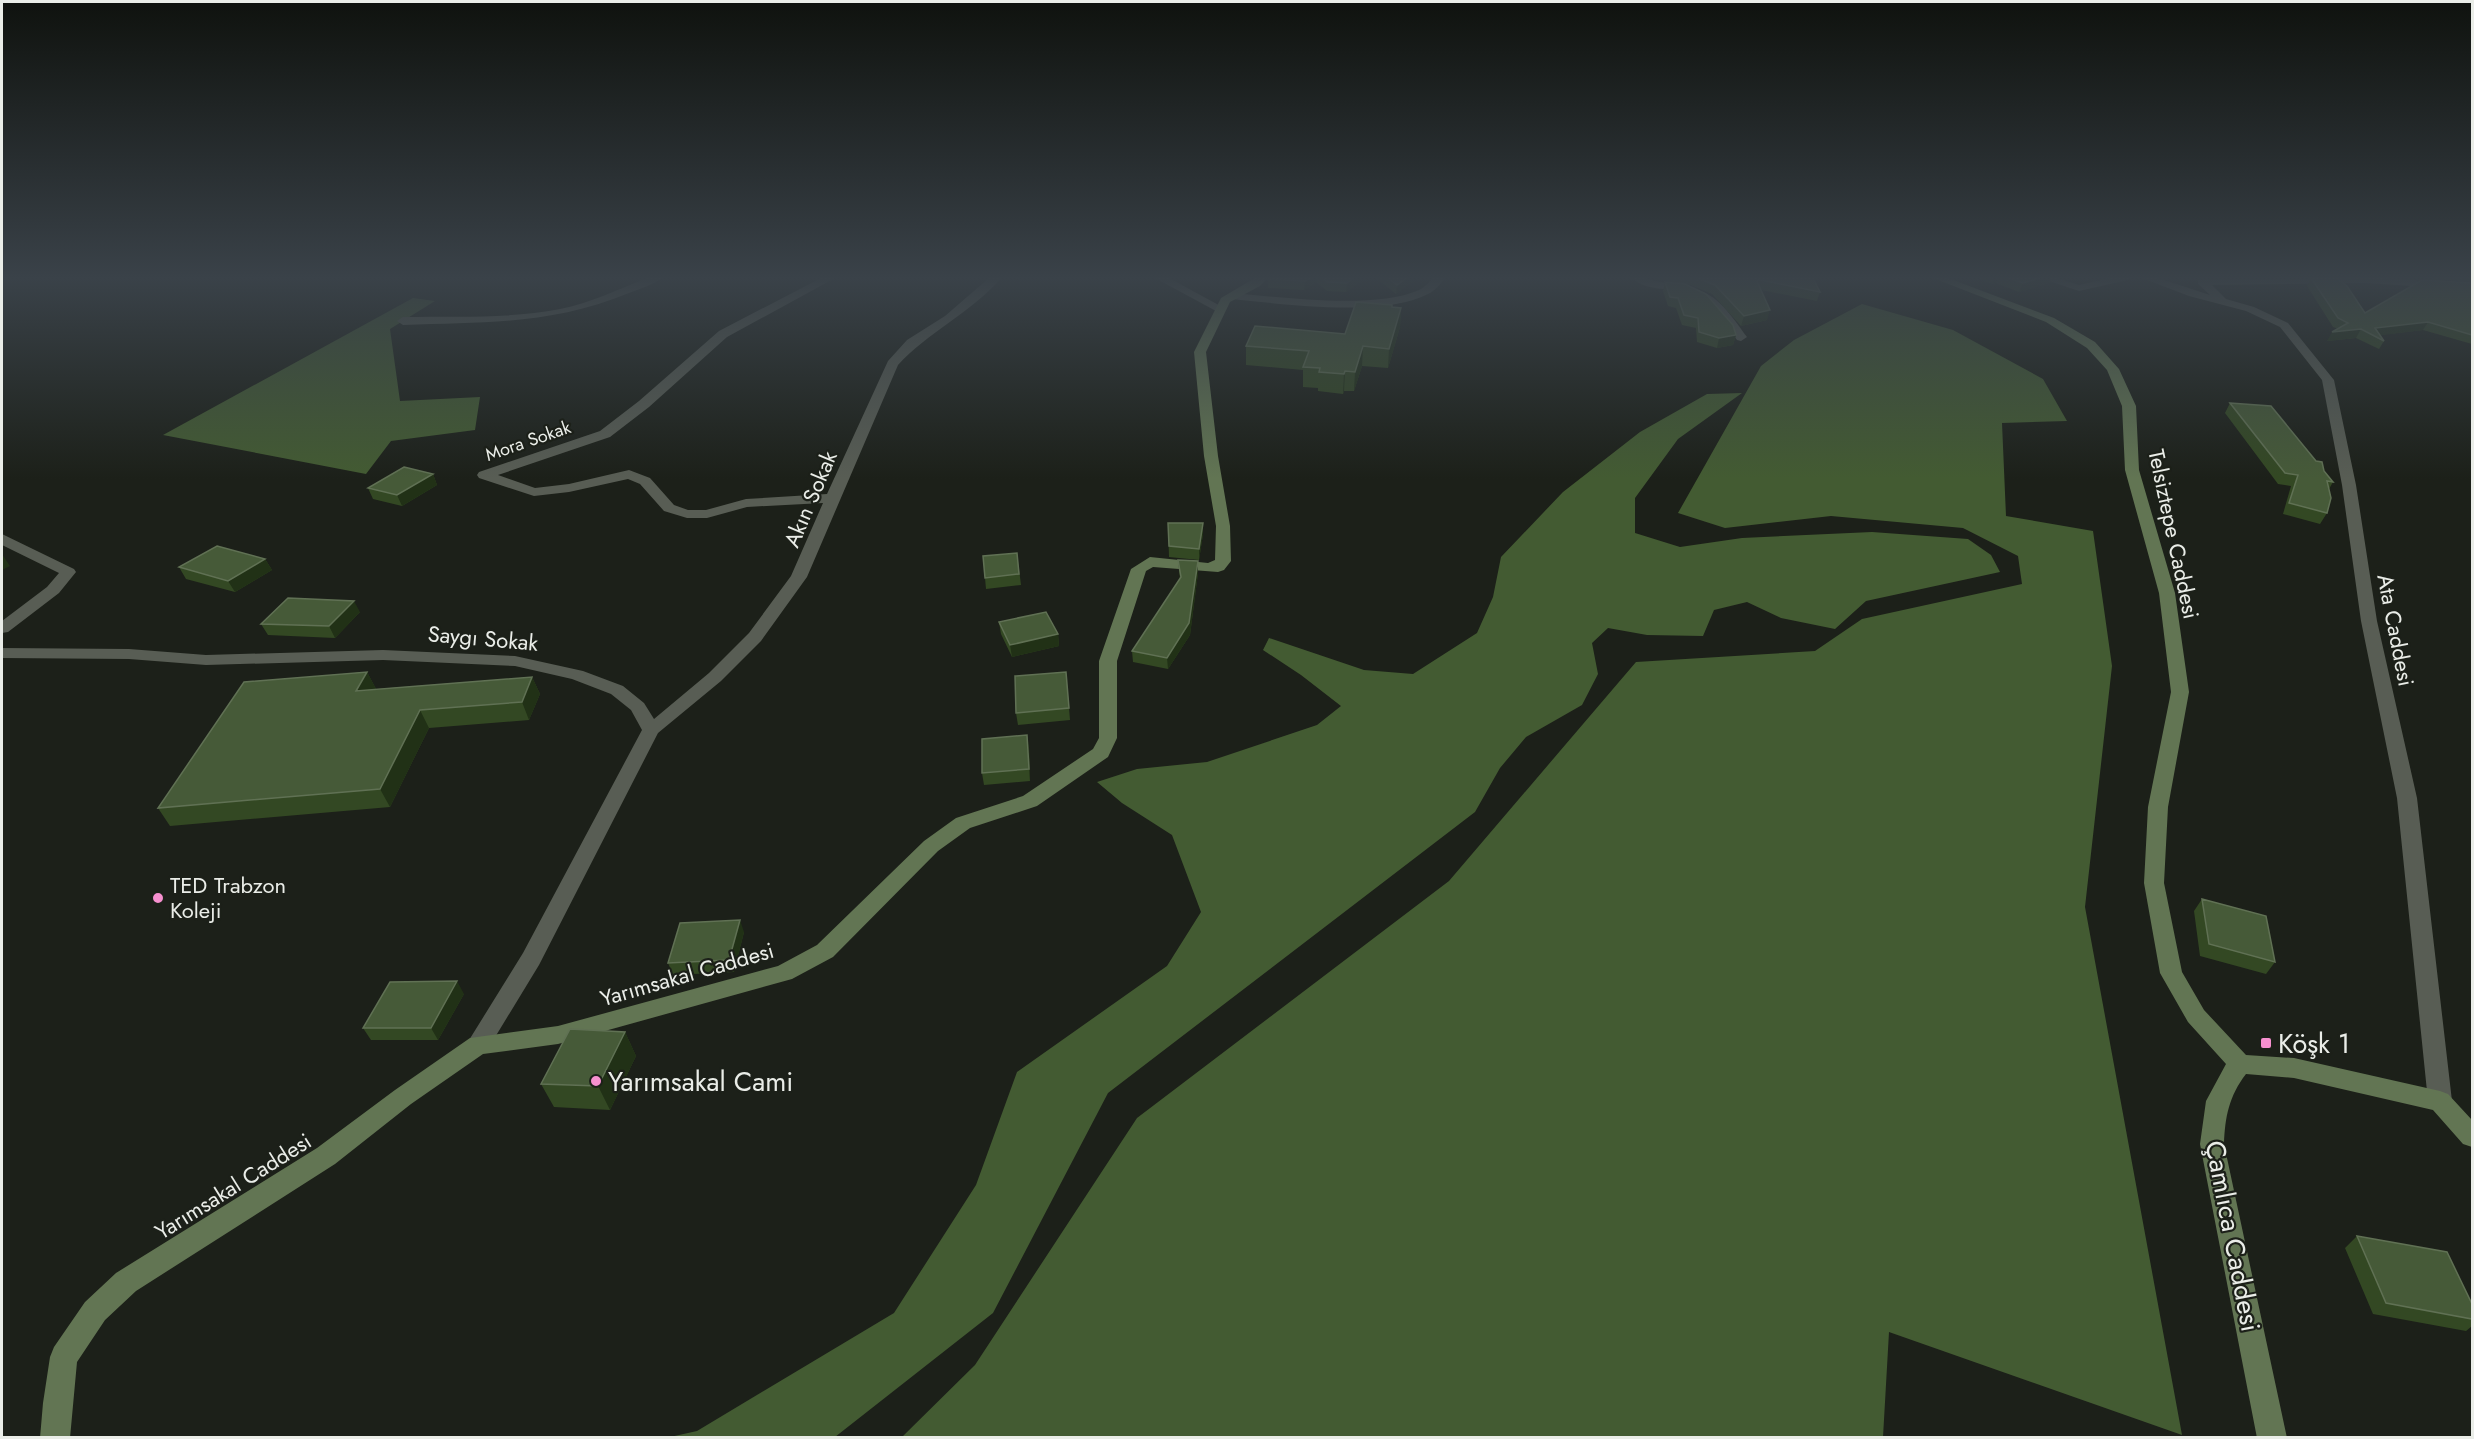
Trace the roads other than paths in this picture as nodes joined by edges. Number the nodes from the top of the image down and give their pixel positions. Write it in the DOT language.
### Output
graph roads {
  1 [pos="710,345"];
  2 [pos="908,345"];
  3 [pos="1204,345"];
  4 [pos="2091,345"];
  5 [pos="2300,345"];
  6 [pos="832,498"];
  7 [pos="2,539"];
  8 [pos="2,628"];
  9 [pos="2,653"];
  10 [pos="651,730"];
  11 [pos="478,1045"];
  12 [pos="2240,1064"];
  13 [pos="2440,1101"];
  14 [pos="2472,1136"];
  15 [pos="55,1437"];
  16 [pos="2272,1437"];
  1 -- 6 [label="street, Mora Sokak"];
  2 -- 6 [label="street, Akın Sokak"];
  3 -- 11 [label="street, Yarımsakal Caddesi"];
  4 -- 12 [label="street, Telsiztepe Caddesi"];
  5 -- 13 [label="street, Ata Caddesi"];
  6 -- 10 [label="street, Akın Sokak"];
  7 -- 8 [label="street"];
  9 -- 10 [label="street, Saygı Sokak"];
  10 -- 11 [label="street"];
  11 -- 15 [label="street, Yarımsakal Caddesi"];
  12 -- 13 [label="street"];
  12 -- 16 [label="street, Çamlıca Caddesi"];
  13 -- 14 [label="street"];
}
